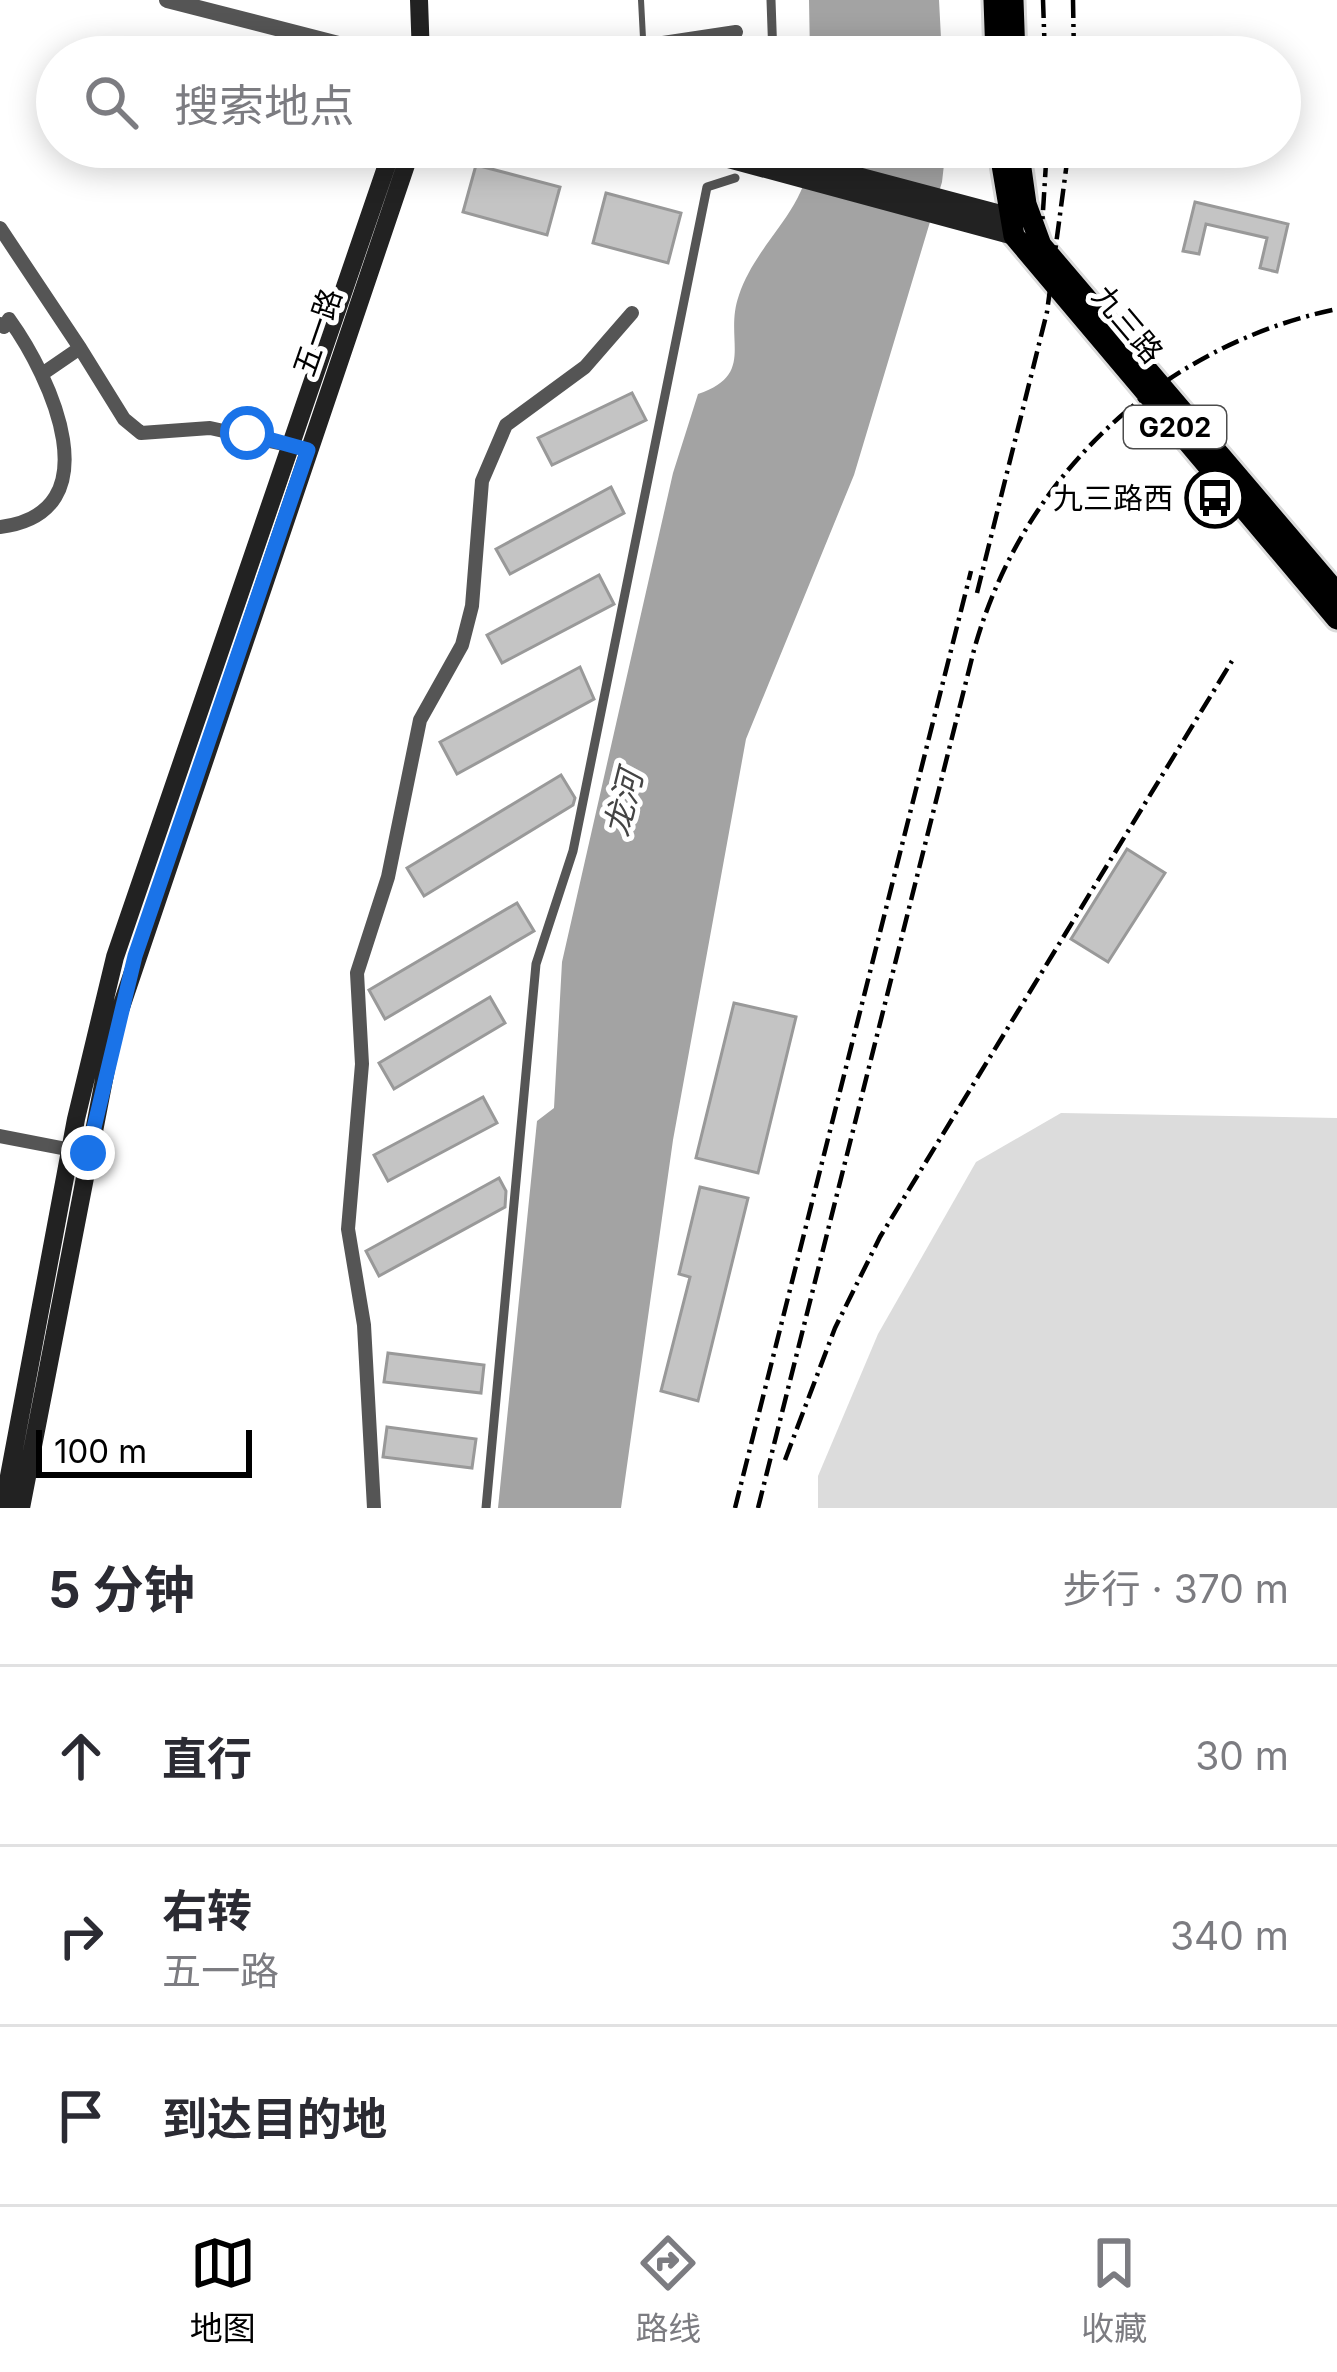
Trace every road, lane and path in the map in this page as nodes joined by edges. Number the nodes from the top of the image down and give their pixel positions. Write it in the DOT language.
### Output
graph roads {
  1 [pos="167,0"];
  2 [pos="418,0"];
  3 [pos="640,0"];
  4 [pos="772,0"];
  5 [pos="994,0"];
  6 [pos="1013,0"];
  7 [pos="422,29"];
  8 [pos="736,32"];
  9 [pos="307,36"];
  10 [pos="422,36"];
  11 [pos="426,36"];
  12 [pos="643,36"];
  13 [pos="718,36"];
  14 [pos="773,36"];
  15 [pos="995,36"];
  16 [pos="1014,36"];
  17 [pos="386,168"];
  18 [pos="404,168"];
  19 [pos="794,168"];
  20 [pos="1004,168"];
  21 [pos="1018,168"];
  22 [pos="799,169"];
  23 [pos="735,178"];
  24 [pos="1017,224"];
  25 [pos="0,228"];
  26 [pos="632,313"];
  27 [pos="0,324"];
  28 [pos="80,349"];
  29 [pos="45,372"];
  30 [pos="299,448"];
  31 [pos="0,527"];
  32 [pos="1337,593"];
  33 [pos="1337,619"];
  34 [pos="0,1136"];
  35 [pos="79,1151"];
  36 [pos="3,1508"];
  37 [pos="21,1508"];
  38 [pos="374,1508"];
  39 [pos="486,1508"];
  1 -- 9 [label="street"];
  2 -- 7 [label="main road"];
  3 -- 12 [label="lane"];
  4 -- 14 [label="street"];
  5 -- 15 [label="highway"];
  6 -- 16 [label="highway"];
  7 -- 10 [label="main road"];
  7 -- 11 [label="main road"];
  8 -- 13 [label="street"];
  17 -- 30 [label="main road, 五一路"];
  18 -- 30 [label="main road, 五一路"];
  19 -- 22 [label="main road"];
  20 -- 24 [label="highway, G202"];
  21 -- 24 [label="highway, G202"];
  22 -- 24 [label="main road"];
  23 -- 39 [label="street"];
  24 -- 32 [label="highway, 九三路 / G202"];
  24 -- 33 [label="highway, 九三路 / G202"];
  25 -- 28 [label="street"];
  26 -- 38 [label="street"];
  27 -- 29 [label="street"];
  28 -- 29 [label="street"];
  28 -- 30 [label="street"];
  29 -- 31 [label="street"];
  30 -- 35 [label="main road, 五一路"];
  34 -- 35 [label="street"];
  35 -- 36 [label="main road, 五一路"];
  35 -- 37 [label="main road, 五一路"];
}
